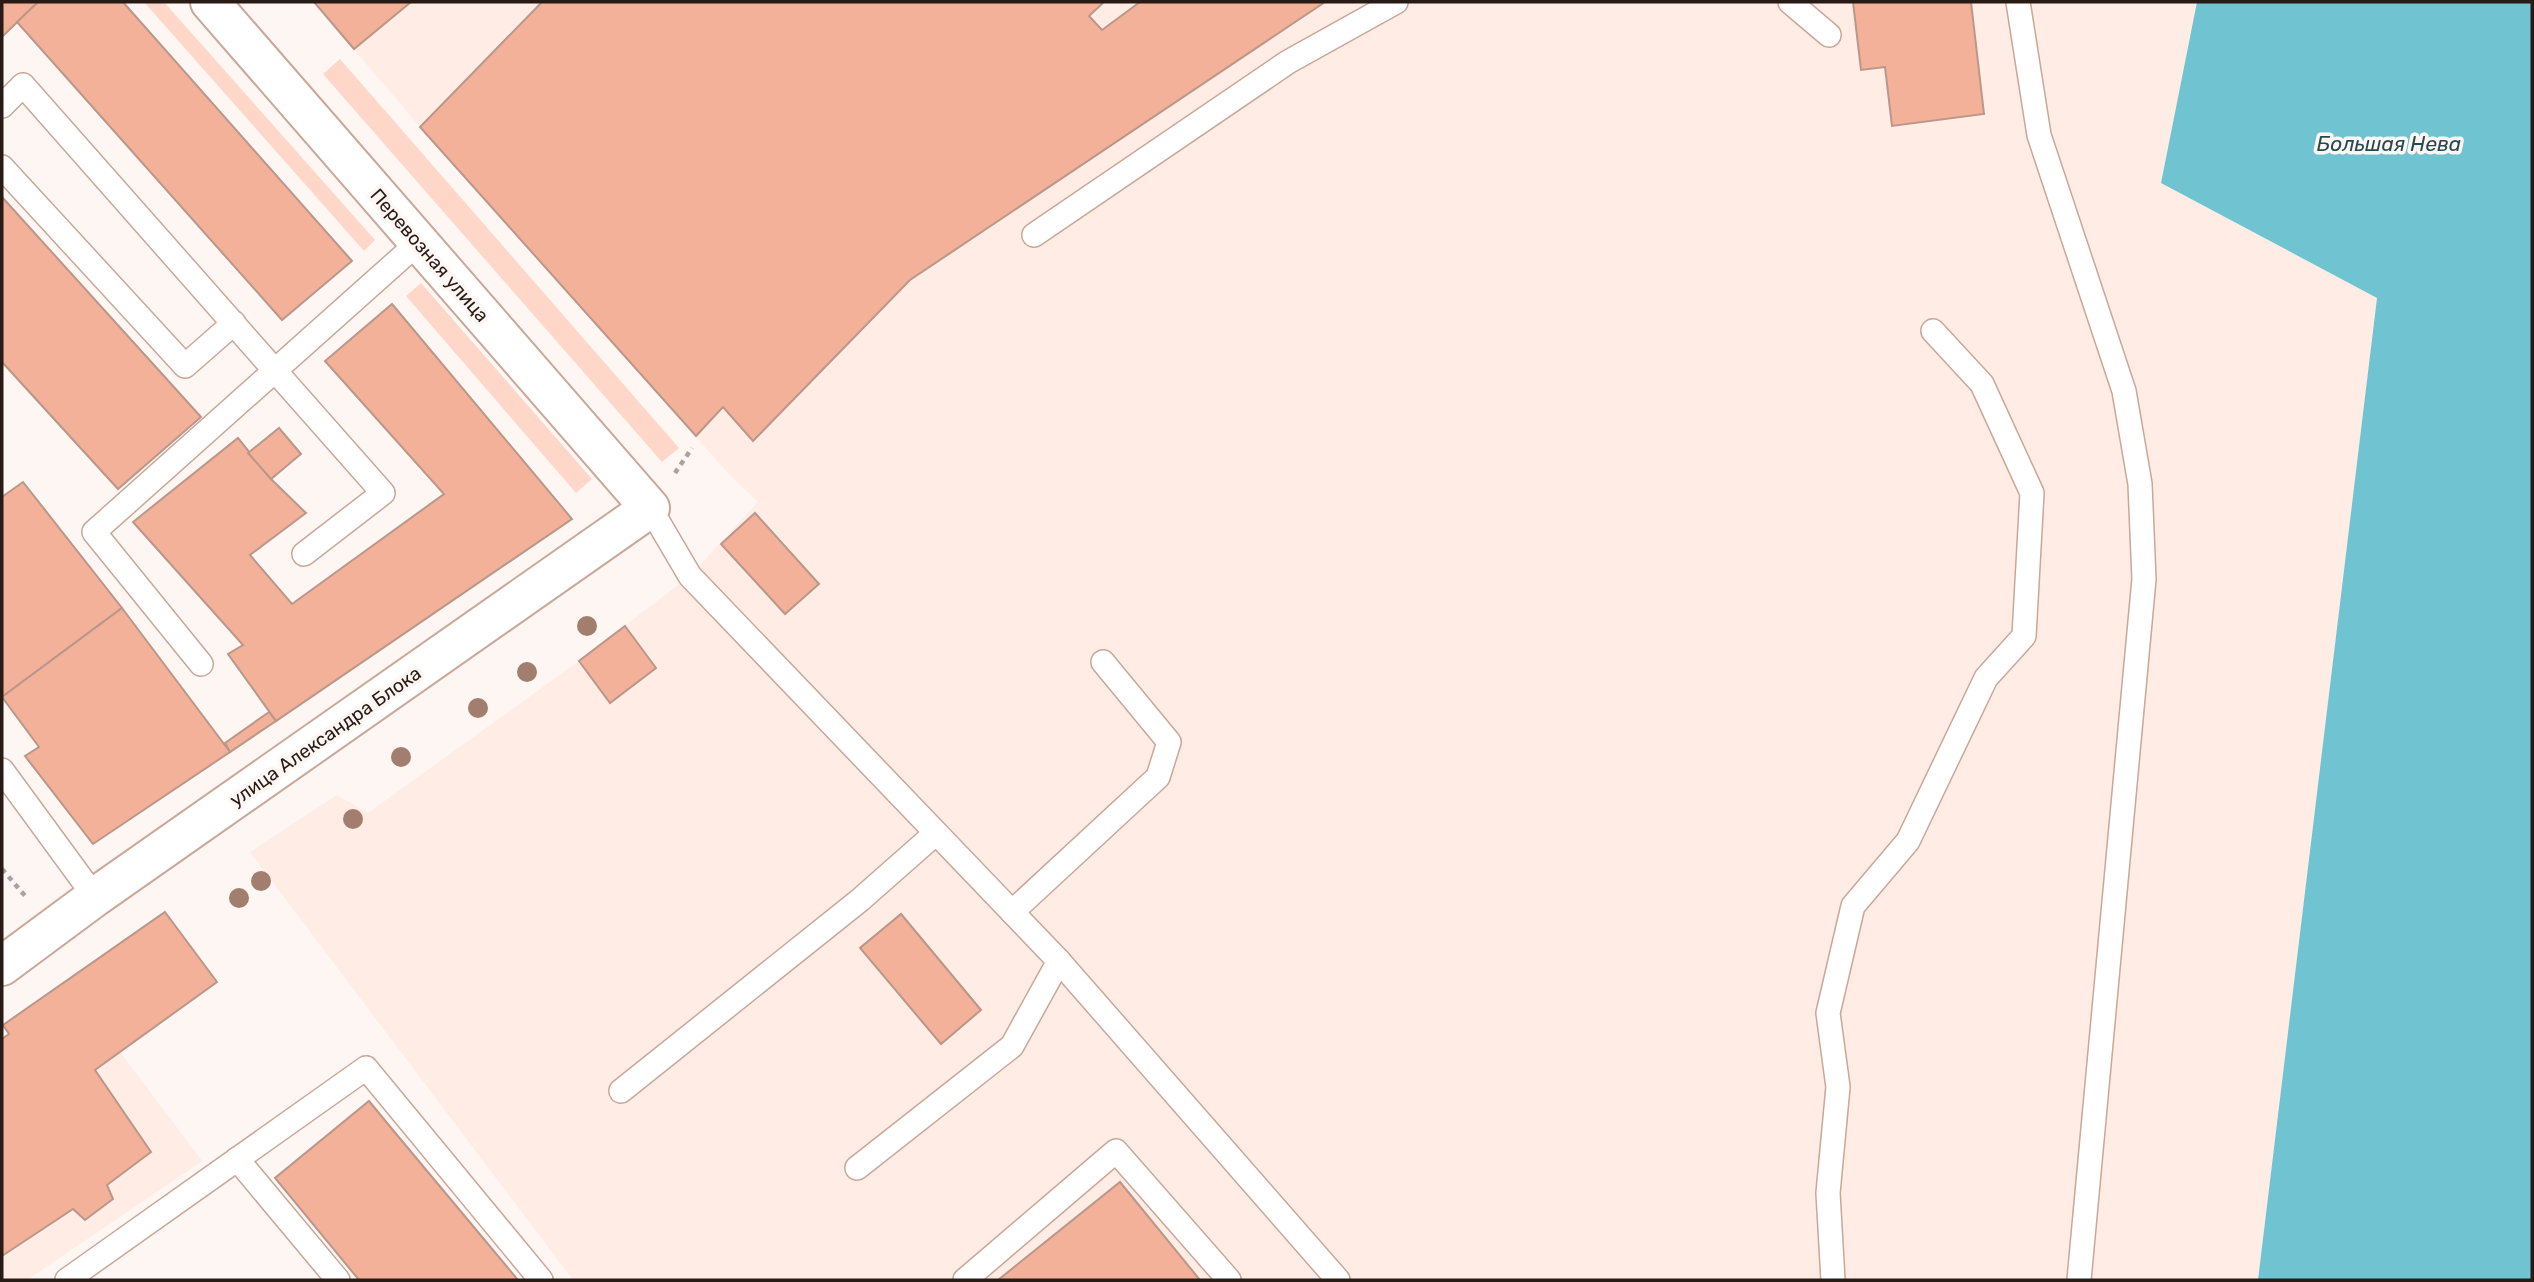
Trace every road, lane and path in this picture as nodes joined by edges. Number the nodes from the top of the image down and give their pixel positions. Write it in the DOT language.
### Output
graph roads {
  1 [pos="210,2"];
  2 [pos="1396,2"];
  3 [pos="1790,2"];
  4 [pos="2018,2"];
  5 [pos="1829,35"];
  6 [pos="2,106"];
  7 [pos="2,167"];
  8 [pos="1034,235"];
  9 [pos="419,242"];
  10 [pos="234,323"];
  11 [pos="1933,331"];
  12 [pos="277,371"];
  13 [pos="650,508"];
  14 [pos="304,554"];
  15 [pos="1103,662"];
  16 [pos="201,664"];
  17 [pos="2,770"];
  18 [pos="936,833"];
  19 [pos="2,869"];
  20 [pos="95,897"];
  21 [pos="31,904"];
  22 [pos="1012,912"];
  23 [pos="1059,961"];
  24 [pos="2,967"];
  25 [pos="621,1091"];
  26 [pos="237,1159"];
  27 [pos="857,1168"];
  28 [pos="67,1280"];
  29 [pos="338,1280"];
  30 [pos="541,1280"];
  31 [pos="965,1280"];
  32 [pos="1229,1280"];
  33 [pos="1338,1280"];
  34 [pos="1833,1280"];
  35 [pos="2079,1280"];
  1 -- 9 [label="street, Перевозная улица"];
  2 -- 8 [label="lane"];
  3 -- 5 [label="lane"];
  4 -- 35 [label="lane"];
  6 -- 10 [label="lane"];
  7 -- 10 [label="lane"];
  9 -- 12 [label="lane"];
  9 -- 13 [label="street, Перевозная улица"];
  10 -- 12 [label="lane"];
  11 -- 34 [label="lane"];
  12 -- 14 [label="lane"];
  12 -- 16 [label="lane"];
  13 -- 18 [label="lane"];
  13 -- 20 [label="street, улица Александра Блока"];
  15 -- 22 [label="lane"];
  17 -- 20 [label="lane"];
  18 -- 22 [label="lane"];
  18 -- 25 [label="lane"];
  19 -- 21 [label="path"];
  20 -- 24 [label="street, улица Александра Блока"];
  22 -- 23 [label="lane"];
  23 -- 27 [label="lane"];
  23 -- 33 [label="lane"];
  26 -- 28 [label="lane"];
  26 -- 29 [label="lane"];
  26 -- 30 [label="lane"];
  31 -- 32 [label="lane"];
}
